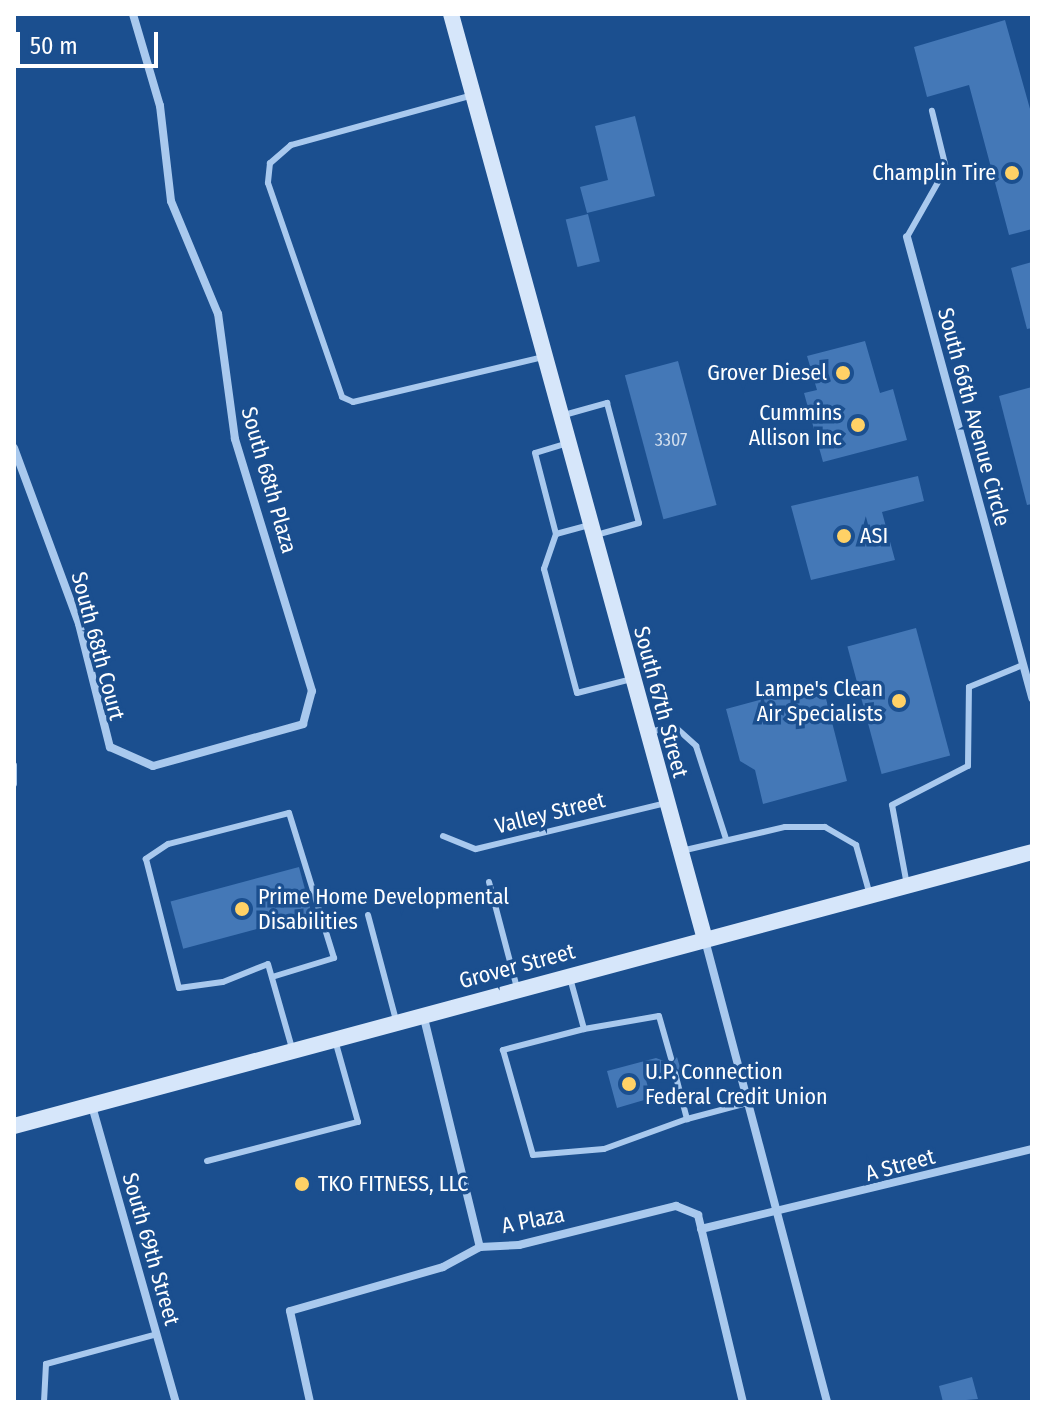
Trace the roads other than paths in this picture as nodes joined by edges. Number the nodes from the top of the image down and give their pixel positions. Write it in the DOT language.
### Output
graph roads {
  1 [pos="133,14"];
  2 [pos="451,14"];
  3 [pos="473,95"];
  4 [pos="932,111"];
  5 [pos="907,237"];
  6 [pos="544,357"];
  7 [pos="560,416"];
  8 [pos="568,443"];
  9 [pos="14,448"];
  10 [pos="592,530"];
  11 [pos="556,534"];
  12 [pos="1023,665"];
  13 [pos="632,679"];
  14 [pos="1032,698"];
  15 [pos="647,733"];
  16 [pos="214,749"];
  17 [pos="14,765"];
  18 [pos="14,784"];
  19 [pos="666,803"];
  20 [pos="443,836"];
  21 [pos="726,839"];
  22 [pos="680,852"];
  23 [pos="1032,852"];
  24 [pos="489,882"];
  25 [pos="907,885"];
  26 [pos="870,895"];
  27 [pos="368,915"];
  28 [pos="705,939"];
  29 [pos="569,974"];
  30 [pos="272,977"];
  31 [pos="517,988"];
  32 [pos="423,1013"];
  33 [pos="396,1020"];
  34 [pos="584,1029"];
  35 [pos="334,1037"];
  36 [pos="292,1048"];
  37 [pos="671,1058"];
  38 [pos="675,1073"];
  39 [pos="747,1103"];
  40 [pos="92,1106"];
  41 [pos="687,1119"];
  42 [pos="14,1126"];
  43 [pos="1032,1149"];
  44 [pos="207,1161"];
  45 [pos="776,1216"];
  46 [pos="701,1229"];
  47 [pos="480,1247"];
  48 [pos="157,1334"];
  49 [pos="44,1402"];
  50 [pos="176,1402"];
  51 [pos="310,1402"];
  52 [pos="743,1402"];
  53 [pos="827,1402"];
  1 -- 16 [label="street, South 68th Plaza"];
  2 -- 3 [label="main road, South 67th Street"];
  3 -- 6 [label="main road, South 67th Street"];
  3 -- 6 [label="lane"];
  4 -- 5 [label="lane"];
  5 -- 12 [label="street, South 66th Avenue Circle"];
  6 -- 7 [label="main road, South 67th Street"];
  7 -- 8 [label="main road, South 67th Street"];
  7 -- 10 [label="lane"];
  8 -- 10 [label="main road, South 67th Street"];
  8 -- 11 [label="lane"];
  9 -- 16 [label="street, South 68th Court"];
  10 -- 11 [label="lane"];
  10 -- 13 [label="main road, South 67th Street"];
  11 -- 13 [label="lane"];
  12 -- 14 [label="street, South 66th Avenue Circle"];
  12 -- 25 [label="lane"];
  13 -- 15 [label="main road, South 67th Street"];
  15 -- 19 [label="main road, South 67th Street"];
  15 -- 21 [label="lane"];
  17 -- 18 [label="lane"];
  19 -- 20 [label="lane, Valley Street"];
  19 -- 22 [label="main road, South 67th Street"];
  21 -- 22 [label="lane"];
  21 -- 26 [label="lane"];
  22 -- 28 [label="main road, South 67th Street"];
  23 -- 25 [label="main road, Grover Street"];
  24 -- 31 [label="lane"];
  25 -- 26 [label="main road, Grover Street"];
  26 -- 28 [label="main road, Grover Street"];
  27 -- 33 [label="lane"];
  28 -- 29 [label="main road, Grover Street"];
  28 -- 39 [label="street, South 67th Street"];
  29 -- 31 [label="main road, Grover Street"];
  29 -- 34 [label="lane"];
  30 -- 30 [label="lane"];
  30 -- 36 [label="lane"];
  31 -- 32 [label="main road, Grover Street"];
  32 -- 33 [label="main road, Grover Street"];
  32 -- 47 [label="street"];
  33 -- 35 [label="main road, Grover Street"];
  34 -- 37 [label="lane"];
  34 -- 41 [label="lane"];
  35 -- 36 [label="main road, Grover Street"];
  35 -- 44 [label="lane"];
  36 -- 40 [label="main road, Grover Street"];
  38 -- 41 [label="lane"];
  39 -- 41 [label="lane"];
  39 -- 45 [label="street, South 67th Street"];
  40 -- 42 [label="main road, Grover Street"];
  40 -- 48 [label="street, South 69th Street"];
  43 -- 45 [label="street, A Street"];
  45 -- 46 [label="street"];
  45 -- 53 [label="street, South 67th Street"];
  46 -- 47 [label="street, A Plaza"];
  46 -- 52 [label="street"];
  47 -- 51 [label="street, A Plaza"];
  48 -- 49 [label="lane"];
  48 -- 50 [label="street, South 69th Street"];
}
